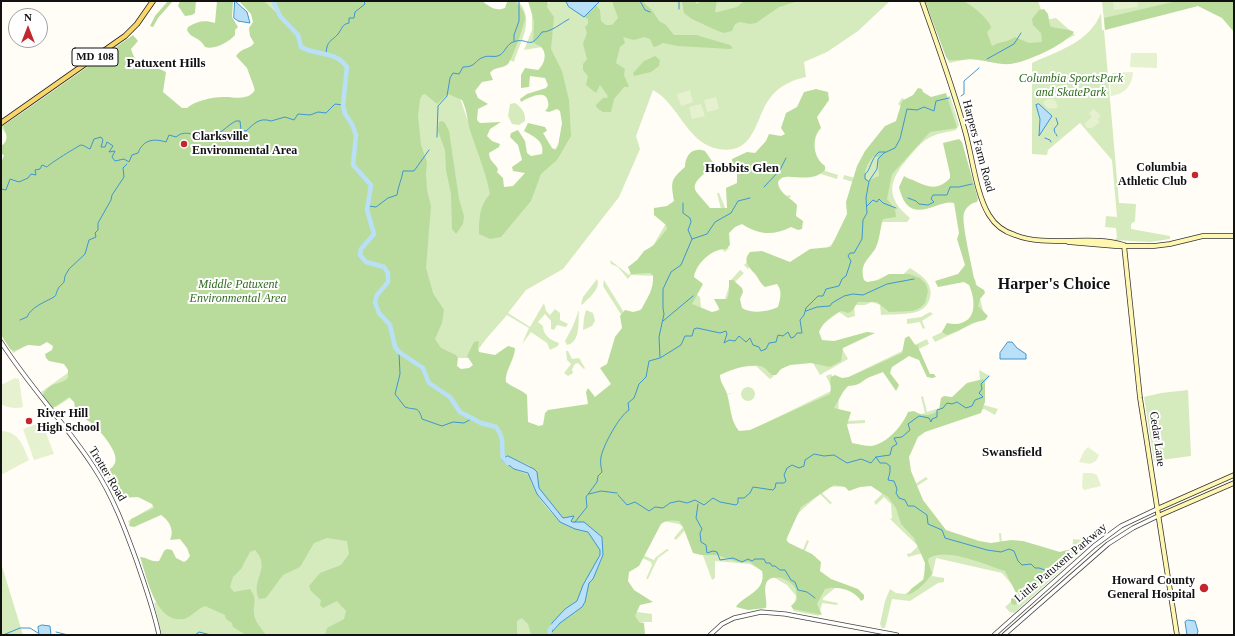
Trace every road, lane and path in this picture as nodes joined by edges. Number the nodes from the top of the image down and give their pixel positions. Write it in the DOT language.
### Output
graph roads {
  1 [pos="153,1"];
  2 [pos="922,1"];
  3 [pos="1,123"];
  4 [pos="1234,236"];
  5 [pos="1124,245"];
  6 [pos="1,342"];
  7 [pos="1234,475"];
  8 [pos="1234,483"];
  9 [pos="1157,509"];
  10 [pos="1158,516"];
  11 [pos="158,635"];
  12 [pos="710,635"];
  13 [pos="897,635"];
  14 [pos="994,635"];
  15 [pos="1004,635"];
  16 [pos="1177,635"];
  1 -- 3 [label="main road, MD 108"];
  2 -- 5 [label="main road, Harpers Farm Road"];
  4 -- 5 [label="main road, Harpers Farm Road"];
  5 -- 9 [label="main road, Cedar Lane"];
  6 -- 11 [label="street, Trotter Road"];
  7 -- 9 [label="main road, Little Patuxent Parkway"];
  8 -- 10 [label="main road, Little Patuxent Parkway"];
  9 -- 10 [label="main road, Cedar Lane"];
  9 -- 14 [label="street, Little Patuxent Parkway"];
  10 -- 15 [label="street, Little Patuxent Parkway"];
  10 -- 16 [label="main road, Cedar Lane"];
  12 -- 13 [label="street"];
}
